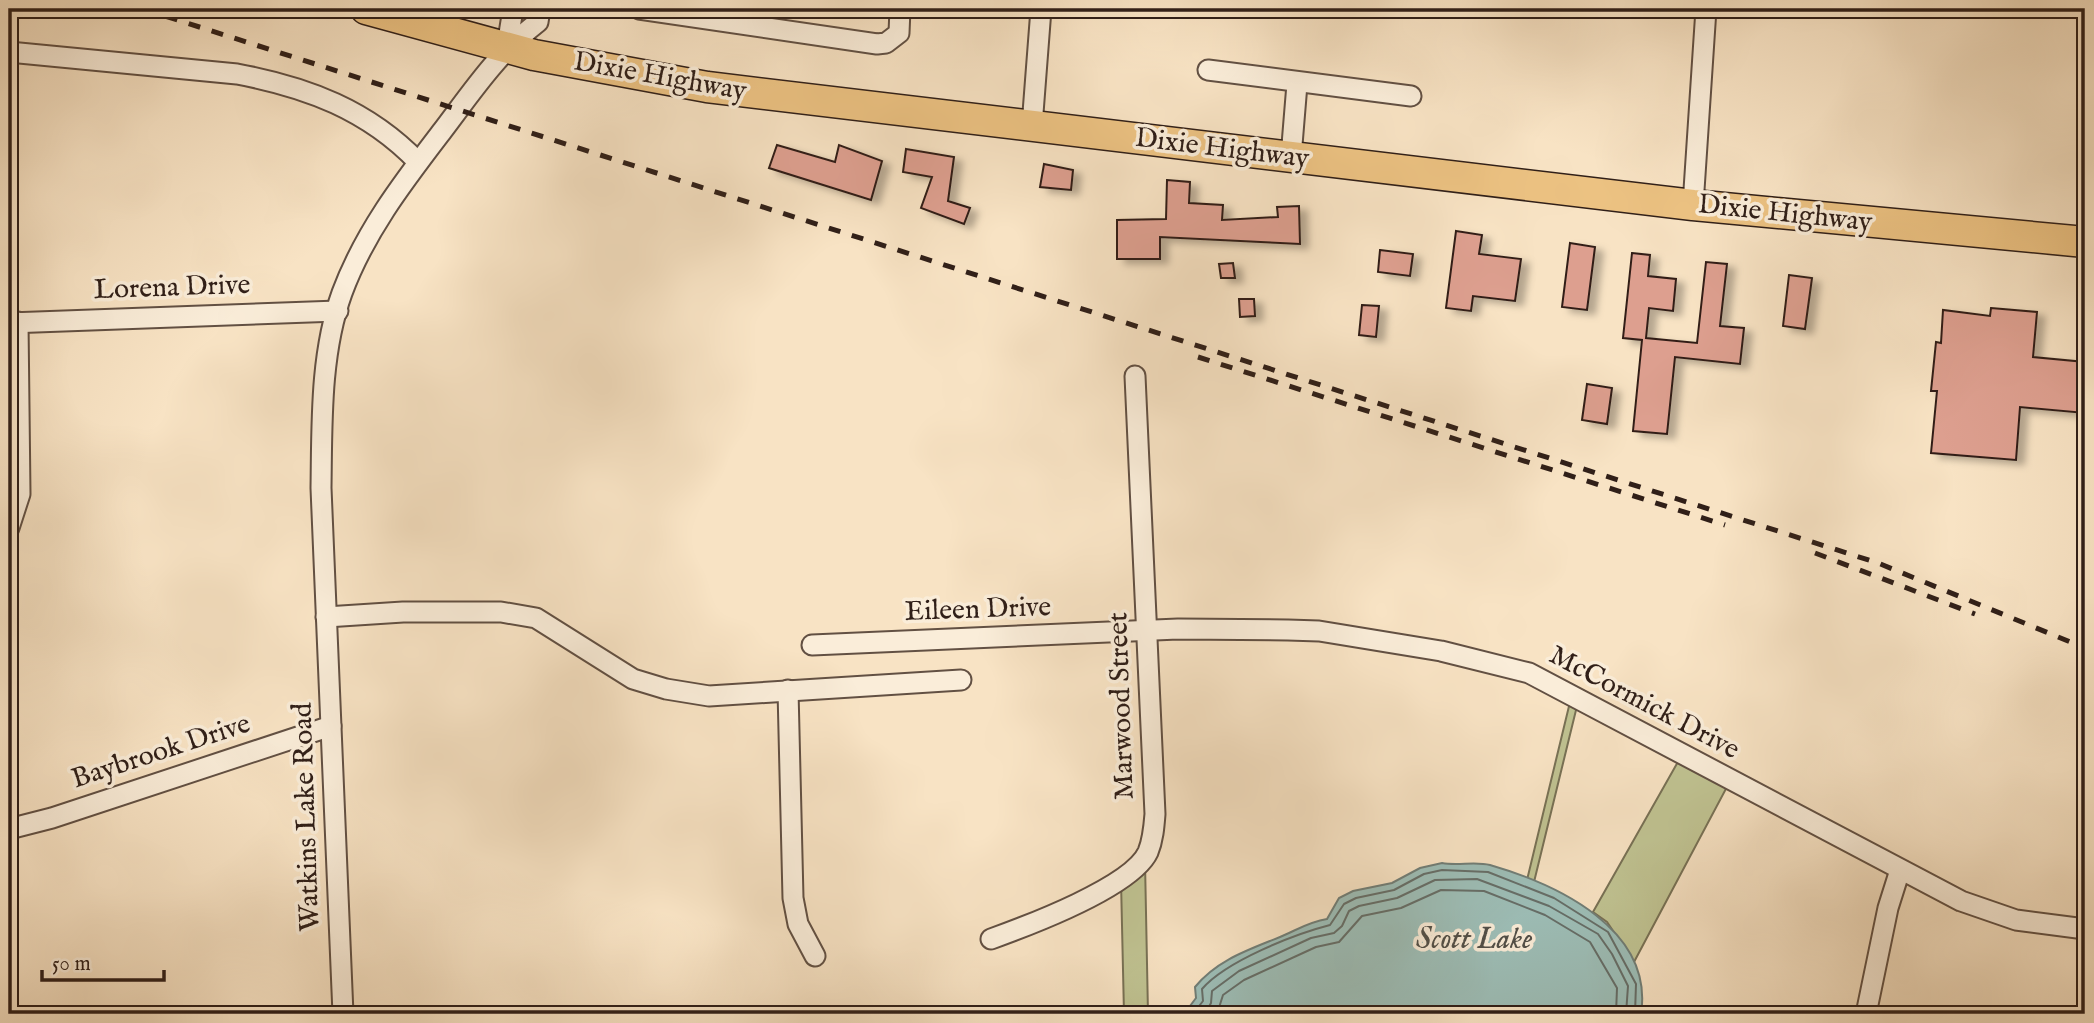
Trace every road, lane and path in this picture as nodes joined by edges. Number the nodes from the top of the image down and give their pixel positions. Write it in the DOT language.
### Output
graph roads {
  1 [pos="366,9"];
  2 [pos="513,9"];
  3 [pos="540,9"];
  4 [pos="639,9"];
  5 [pos="900,9"];
  6 [pos="1041,9"];
  7 [pos="1706,9"];
  8 [pos="507,46"];
  9 [pos="9,52"];
  10 [pos="1208,70"];
  11 [pos="1297,84"];
  12 [pos="1411,96"];
  13 [pos="1032,126"];
  14 [pos="1291,157"];
  15 [pos="418,162"];
  16 [pos="1693,205"];
  17 [pos="2085,242"];
  18 [pos="338,311"];
  19 [pos="14,323"];
  20 [pos="1135,376"];
  21 [pos="9,528"];
  22 [pos="326,617"];
  23 [pos="1147,632"];
  24 [pos="812,645"];
  25 [pos="961,680"];
  26 [pos="788,690"];
  27 [pos="331,726"];
  28 [pos="9,829"];
  29 [pos="1900,870"];
  30 [pos="2085,929"];
  31 [pos="991,939"];
  32 [pos="815,956"];
  33 [pos="343,1014"];
  34 [pos="1867,1014"];
  1 -- 8 [label="main road, Dixie Highway"];
  2 -- 8 [label="street, Watkins Lake Road"];
  3 -- 8 [label="street, Watkins Lake Road"];
  4 -- 5 [label="street"];
  6 -- 13 [label="street"];
  7 -- 16 [label="street"];
  8 -- 13 [label="main road, Dixie Highway"];
  8 -- 15 [label="street, Watkins Lake Road"];
  9 -- 15 [label="street"];
  10 -- 11 [label="street"];
  11 -- 12 [label="street"];
  11 -- 14 [label="street"];
  13 -- 14 [label="main road, Dixie Highway"];
  14 -- 16 [label="main road, Dixie Highway"];
  15 -- 18 [label="street, Watkins Lake Road"];
  16 -- 17 [label="main road, Dixie Highway"];
  18 -- 19 [label="street, Lorena Drive"];
  18 -- 22 [label="street, Watkins Lake Road"];
  19 -- 21 [label="street"];
  20 -- 23 [label="street, Marwood Street"];
  22 -- 26 [label="street"];
  22 -- 27 [label="street, Watkins Lake Road"];
  23 -- 24 [label="street, Eileen Drive"];
  23 -- 29 [label="street, McCormick Drive"];
  23 -- 31 [label="street, Marwood Street"];
  25 -- 26 [label="street"];
  26 -- 32 [label="street"];
  27 -- 28 [label="street, Baybrook Drive"];
  27 -- 33 [label="street, Watkins Lake Road"];
  29 -- 30 [label="street, McCormick Drive"];
  29 -- 34 [label="street"];
}
